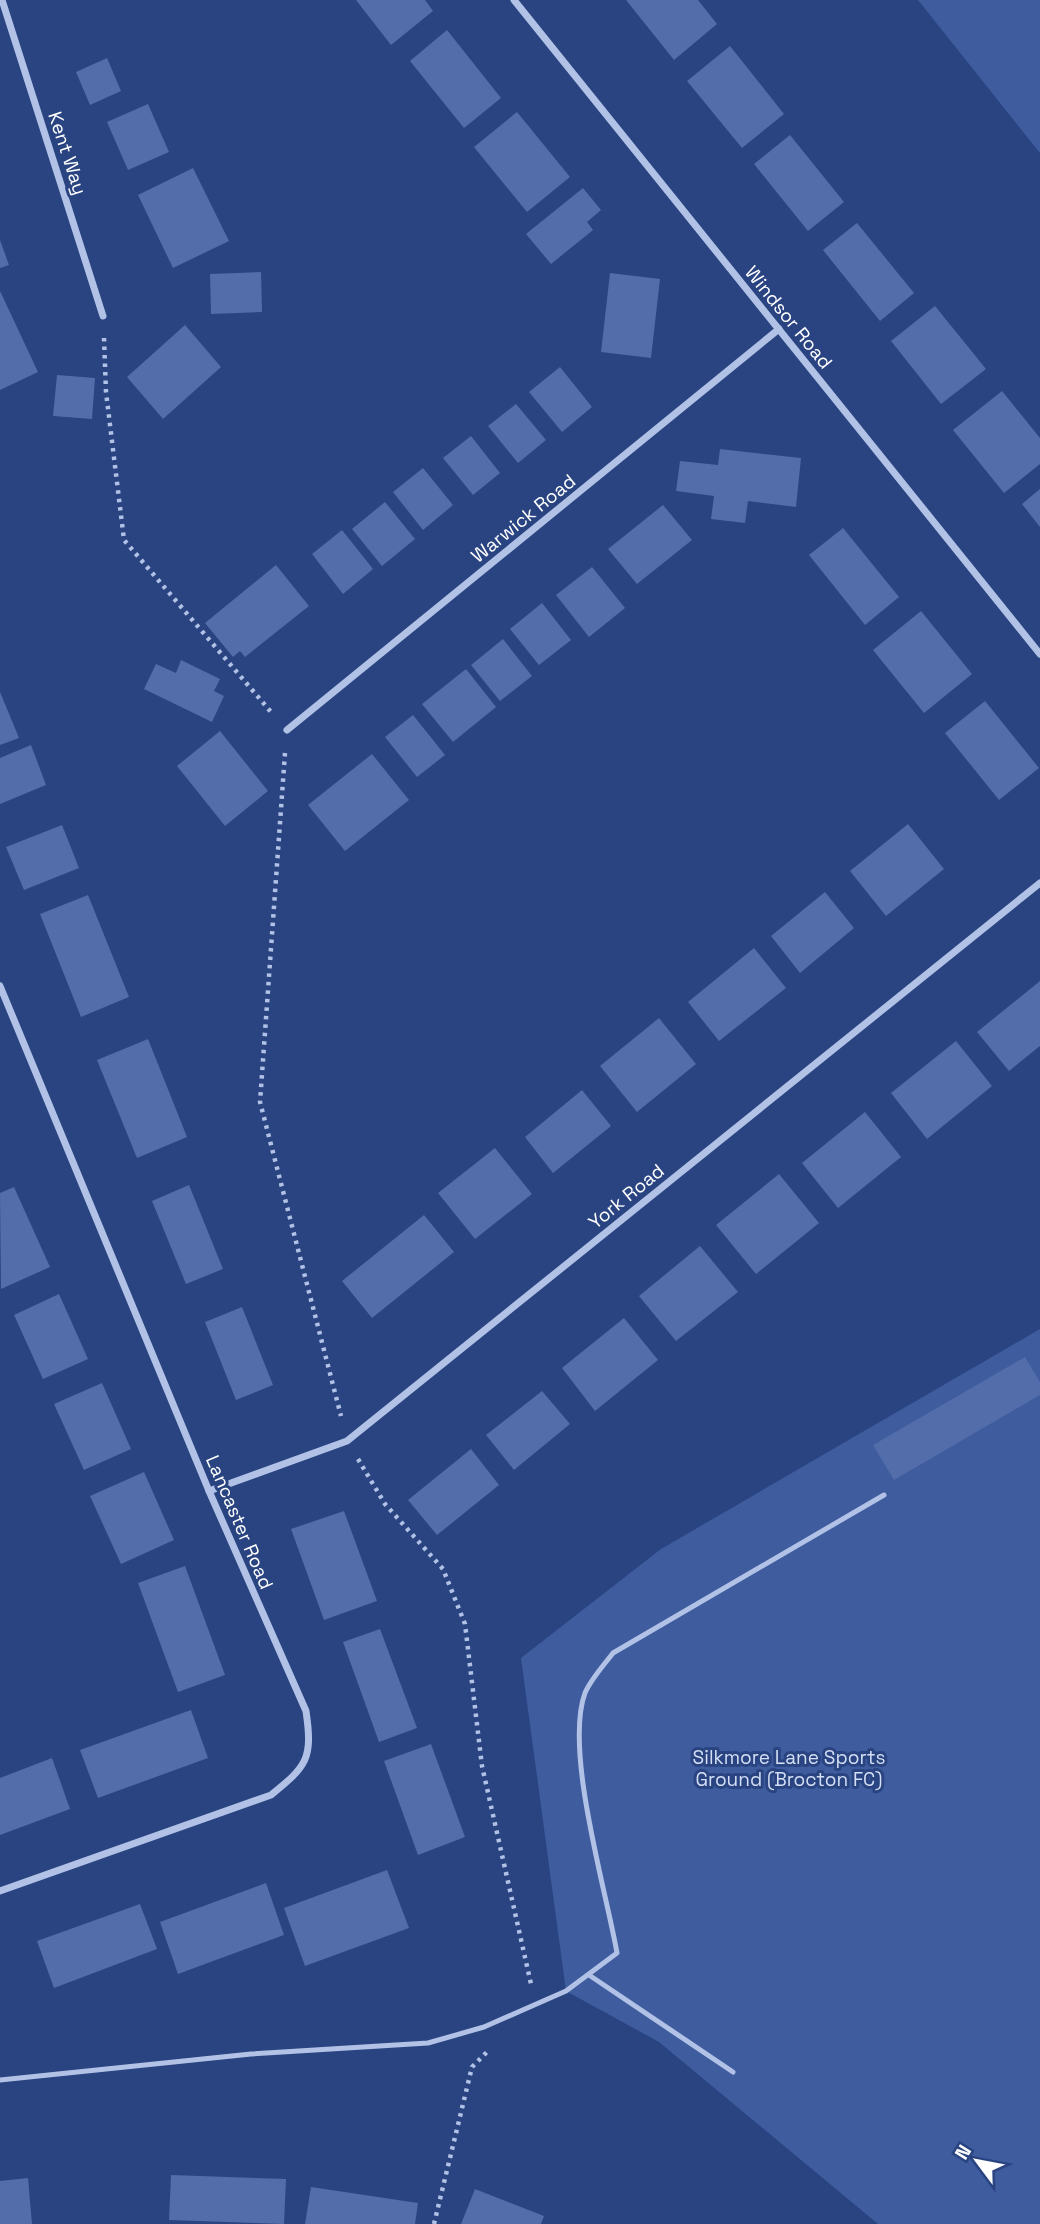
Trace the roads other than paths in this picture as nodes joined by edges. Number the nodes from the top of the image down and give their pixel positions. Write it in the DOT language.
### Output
graph roads {
  1 [pos="2,0"];
  2 [pos="514,0"];
  3 [pos="103,316"];
  4 [pos="779,329"];
  5 [pos="1040,654"];
  6 [pos="287,730"];
  7 [pos="1040,883"];
  8 [pos="0,986"];
  9 [pos="209,1492"];
  10 [pos="884,1495"];
  11 [pos="0,1891"];
  12 [pos="589,1975"];
  13 [pos="733,2071"];
  14 [pos="0,2080"];
  1 -- 3 [label="street, Kent Way"];
  2 -- 4 [label="street, Windsor Road"];
  4 -- 5 [label="street, Windsor Road"];
  4 -- 6 [label="street, Warwick Road"];
  7 -- 9 [label="street, York Road"];
  8 -- 9 [label="street, Lancaster Road"];
  9 -- 11 [label="street, Lancaster Road"];
  10 -- 12 [label="lane"];
  12 -- 13 [label="lane"];
  12 -- 14 [label="lane"];
}
